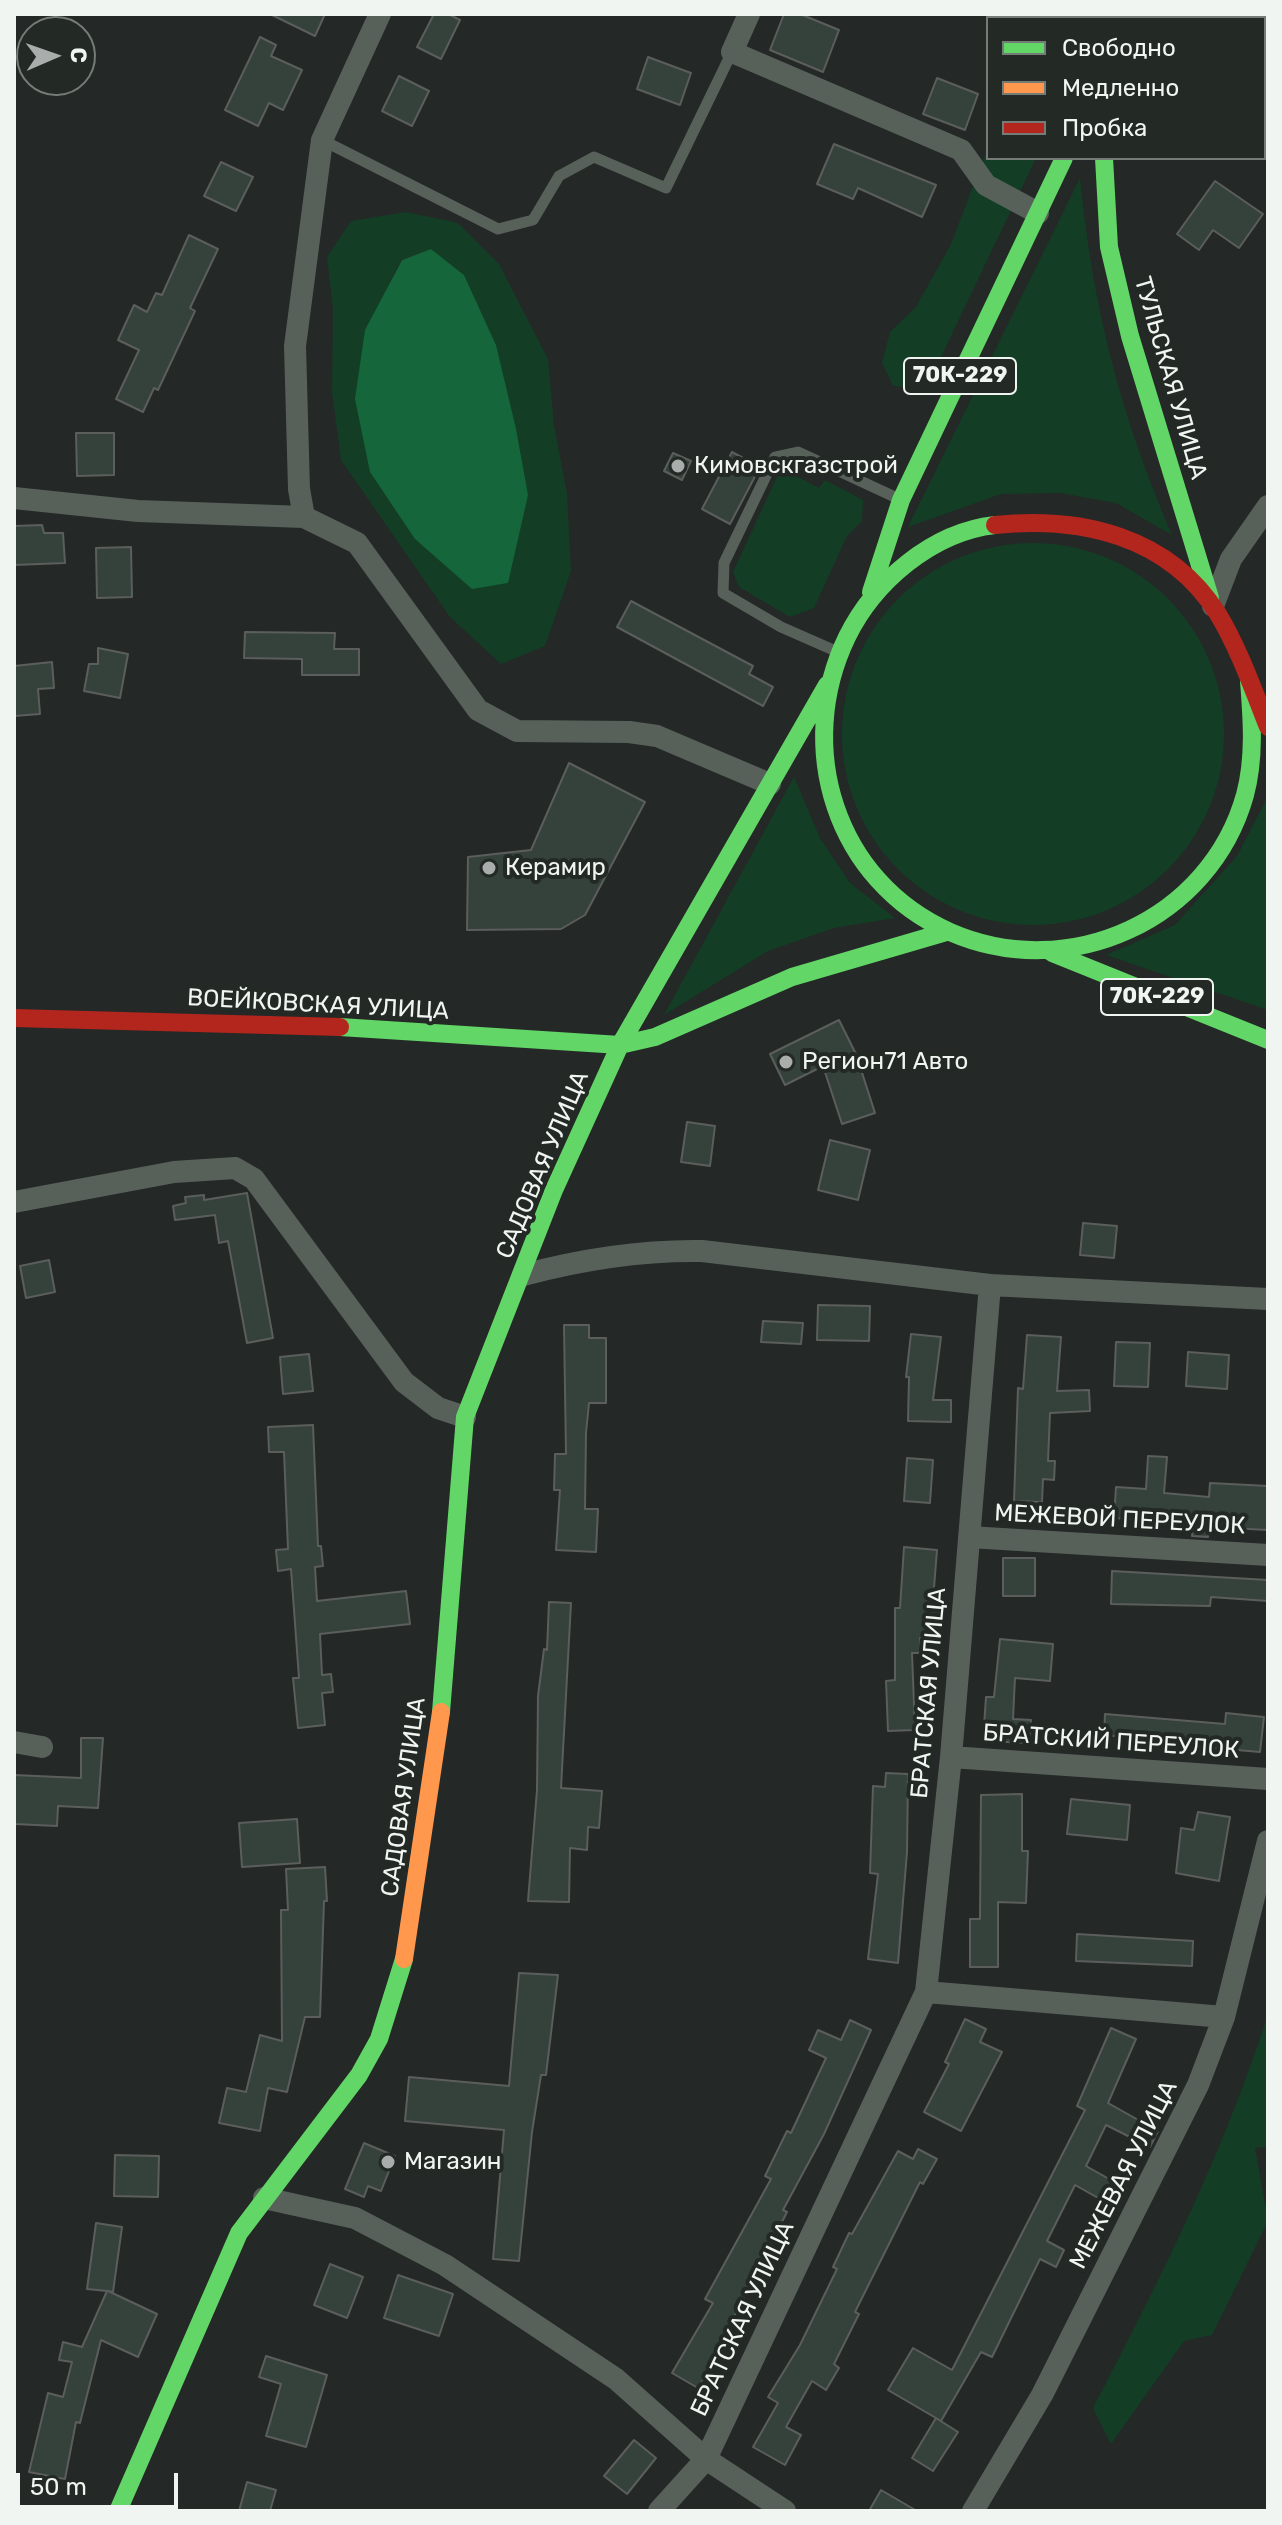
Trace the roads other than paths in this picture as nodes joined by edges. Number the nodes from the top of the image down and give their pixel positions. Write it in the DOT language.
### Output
graph roads {
  1 [pos="380,14"];
  2 [pos="749,14"];
  3 [pos="732,52"];
  4 [pos="322,140"];
  5 [pos="1063,160"];
  6 [pos="1104,160"];
  7 [pos="1038,213"];
  8 [pos="14,498"];
  9 [pos="901,500"];
  10 [pos="1268,506"];
  11 [pos="304,517"];
  12 [pos="869,600"];
  13 [pos="1213,606"];
  14 [pos="838,652"];
  15 [pos="1249,681"];
  16 [pos="828,684"];
  17 [pos="1268,727"];
  18 [pos="770,784"];
  19 [pos="946,932"];
  20 [pos="1048,952"];
  21 [pos="14,1018"];
  22 [pos="1268,1040"];
  23 [pos="620,1045"];
  24 [pos="14,1202"];
  25 [pos="523,1275"];
  26 [pos="990,1285"];
  27 [pos="1268,1299"];
  28 [pos="465,1417"];
  29 [pos="969,1537"];
  30 [pos="1268,1555"];
  31 [pos="14,1742"];
  32 [pos="42,1747"];
  33 [pos="951,1757"];
  34 [pos="1268,1779"];
  35 [pos="1268,1841"];
  36 [pos="926,1992"];
  37 [pos="1224,2017"];
  38 [pos="264,2198"];
  39 [pos="706,2459"];
  40 [pos="118,2511"];
  41 [pos="659,2511"];
  42 [pos="785,2511"];
  43 [pos="973,2511"];
  1 -- 4 [label="street"];
  2 -- 3 [label="street"];
  3 -- 4 [label="lane"];
  3 -- 7 [label="street"];
  4 -- 11 [label="street"];
  5 -- 7 [label="main road, 70К-229"];
  6 -- 13 [label="main road, ТУЛЬСКАЯ УЛИЦА / 70К-229"];
  7 -- 9 [label="main road, 70К-229"];
  8 -- 11 [label="street"];
  9 -- 12 [label="main road, 70К-229"];
  9 -- 14 [label="lane"];
  10 -- 13 [label="street"];
  11 -- 18 [label="street"];
  12 -- 13 [label="main road, 70К-229"];
  12 -- 14 [label="main road, 70К-229"];
  13 -- 15 [label="main road, 70К-229"];
  14 -- 16 [label="main road, 70К-229"];
  15 -- 17 [label="main road, 70К-229"];
  15 -- 20 [label="main road, 70К-229"];
  16 -- 18 [label="main road, САДОВАЯ УЛИЦА"];
  16 -- 19 [label="main road, 70К-229"];
  18 -- 23 [label="main road, САДОВАЯ УЛИЦА"];
  19 -- 20 [label="main road, 70К-229"];
  19 -- 23 [label="main road"];
  20 -- 22 [label="main road, 70К-229"];
  21 -- 23 [label="main road, ВОЕЙКОВСКАЯ УЛИЦА"];
  23 -- 25 [label="main road, САДОВАЯ УЛИЦА"];
  24 -- 28 [label="street"];
  25 -- 26 [label="street"];
  25 -- 28 [label="main road, САДОВАЯ УЛИЦА"];
  26 -- 27 [label="street"];
  26 -- 29 [label="street, БРАТСКАЯ УЛИЦА"];
  28 -- 38 [label="main road, САДОВАЯ УЛИЦА"];
  29 -- 30 [label="street, МЕЖЕВОЙ ПЕРЕУЛОК"];
  29 -- 33 [label="street, БРАТСКАЯ УЛИЦА"];
  31 -- 32 [label="street"];
  33 -- 34 [label="street, БРАТСКИЙ ПЕРЕУЛОК"];
  33 -- 36 [label="street, БРАТСКАЯ УЛИЦА"];
  35 -- 37 [label="street, МЕЖЕВАЯ УЛИЦА"];
  36 -- 37 [label="street"];
  36 -- 39 [label="street, БРАТСКАЯ УЛИЦА"];
  37 -- 43 [label="street, МЕЖЕВАЯ УЛИЦА"];
  38 -- 39 [label="street"];
  38 -- 40 [label="main road, САДОВАЯ УЛИЦА"];
  39 -- 41 [label="street, БРАТСКАЯ УЛИЦА"];
  39 -- 42 [label="street"];
}
